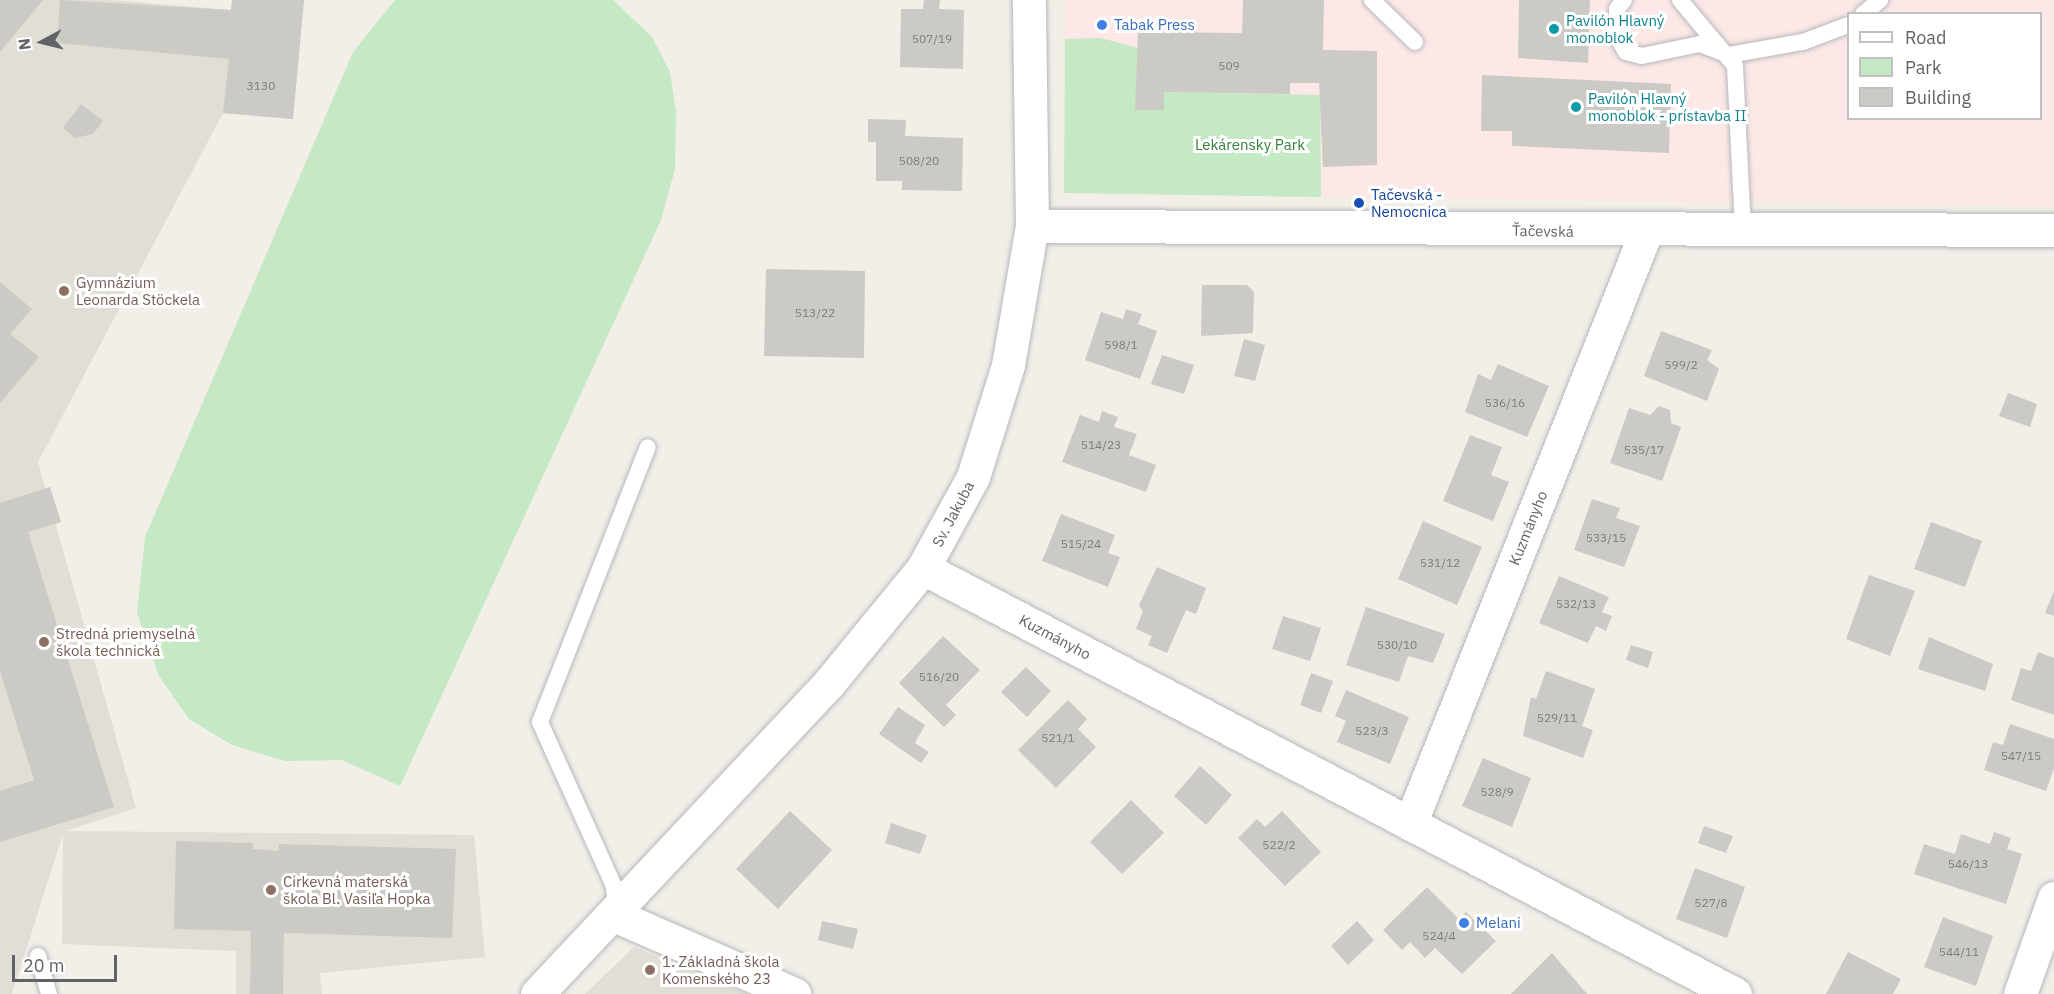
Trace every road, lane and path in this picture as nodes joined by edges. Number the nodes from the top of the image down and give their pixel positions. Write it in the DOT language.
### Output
graph roads {
  1 [pos="1029,0"];
  2 [pos="1372,0"];
  3 [pos="1624,0"];
  4 [pos="1680,0"];
  5 [pos="1880,0"];
  6 [pos="1865,12"];
  7 [pos="1847,25"];
  8 [pos="1415,42"];
  9 [pos="1729,55"];
  10 [pos="1032,226"];
  11 [pos="2054,230"];
  12 [pos="1743,231"];
  13 [pos="1646,232"];
  14 [pos="648,447"];
  15 [pos="923,568"];
  16 [pos="1410,824"];
  17 [pos="2054,898"];
  18 [pos="616,913"];
  19 [pos="38,956"];
  20 [pos="49,994"];
  21 [pos="537,994"];
  22 [pos="794,994"];
  23 [pos="1735,994"];
  24 [pos="2019,994"];
  1 -- 10 [label="street, Sv. Jakuba"];
  2 -- 8 [label="lane"];
  3 -- 9 [label="lane"];
  4 -- 9 [label="lane"];
  5 -- 6 [label="lane"];
  7 -- 9 [label="lane"];
  9 -- 12 [label="lane"];
  10 -- 13 [label="street, Ťačevská"];
  10 -- 15 [label="street, Sv. Jakuba"];
  11 -- 12 [label="street, Ťačevská"];
  12 -- 13 [label="street, Ťačevská"];
  13 -- 16 [label="street, Kuzmányho"];
  14 -- 18 [label="lane"];
  15 -- 16 [label="street, Kuzmányho"];
  15 -- 18 [label="street, Sv. Jakuba"];
  16 -- 23 [label="street, Kuzmányho"];
  17 -- 24 [label="street"];
  18 -- 21 [label="street, Sv. Jakuba"];
  18 -- 22 [label="street"];
  19 -- 20 [label="lane"];
}
